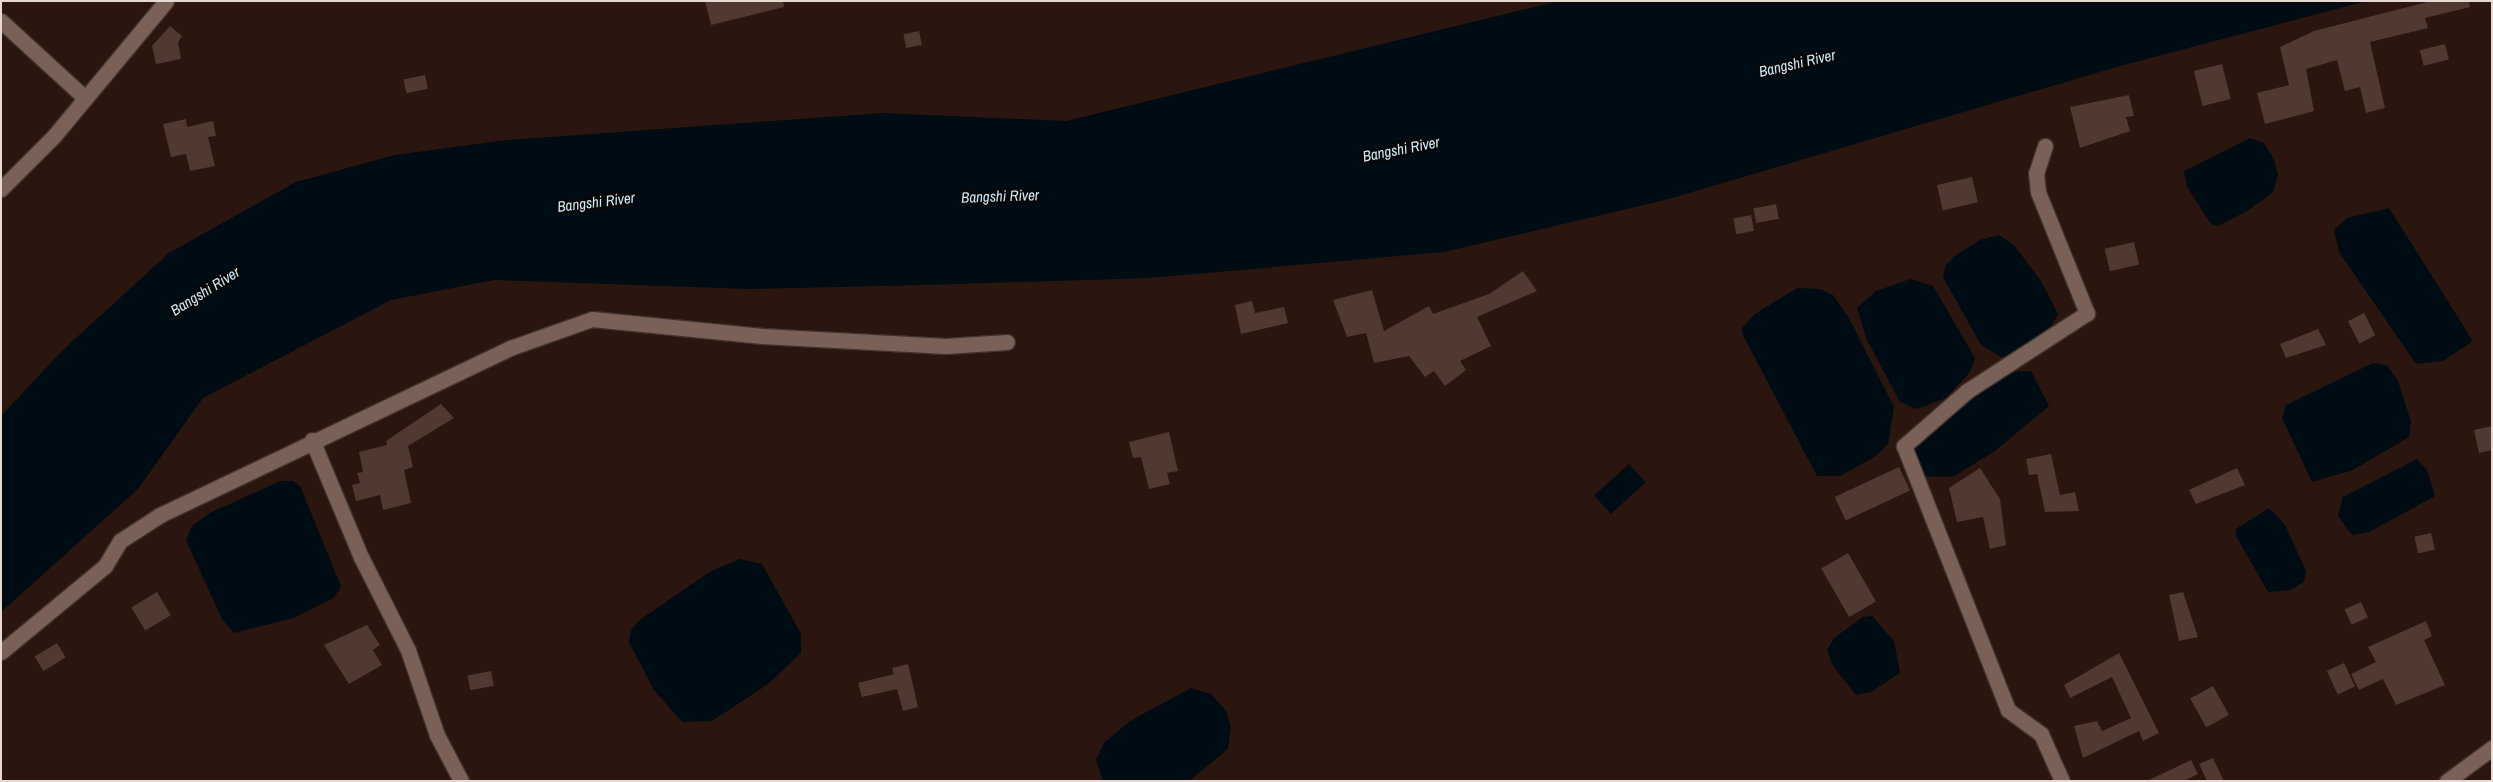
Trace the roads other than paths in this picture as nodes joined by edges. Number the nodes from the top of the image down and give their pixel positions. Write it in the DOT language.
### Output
graph roads {
  1 [pos="166,1"];
  2 [pos="1,21"];
  3 [pos="85,98"];
  4 [pos="2045,146"];
  5 [pos="1,188"];
  6 [pos="1007,342"];
  7 [pos="312,440"];
  8 [pos="1,652"];
  9 [pos="2492,748"];
  10 [pos="461,781"];
  11 [pos="2062,781"];
  12 [pos="2447,781"];
  1 -- 3 [label="street"];
  2 -- 3 [label="street"];
  3 -- 5 [label="street"];
  4 -- 11 [label="street"];
  6 -- 7 [label="street"];
  7 -- 8 [label="street"];
  7 -- 10 [label="street"];
  9 -- 12 [label="street"];
}
